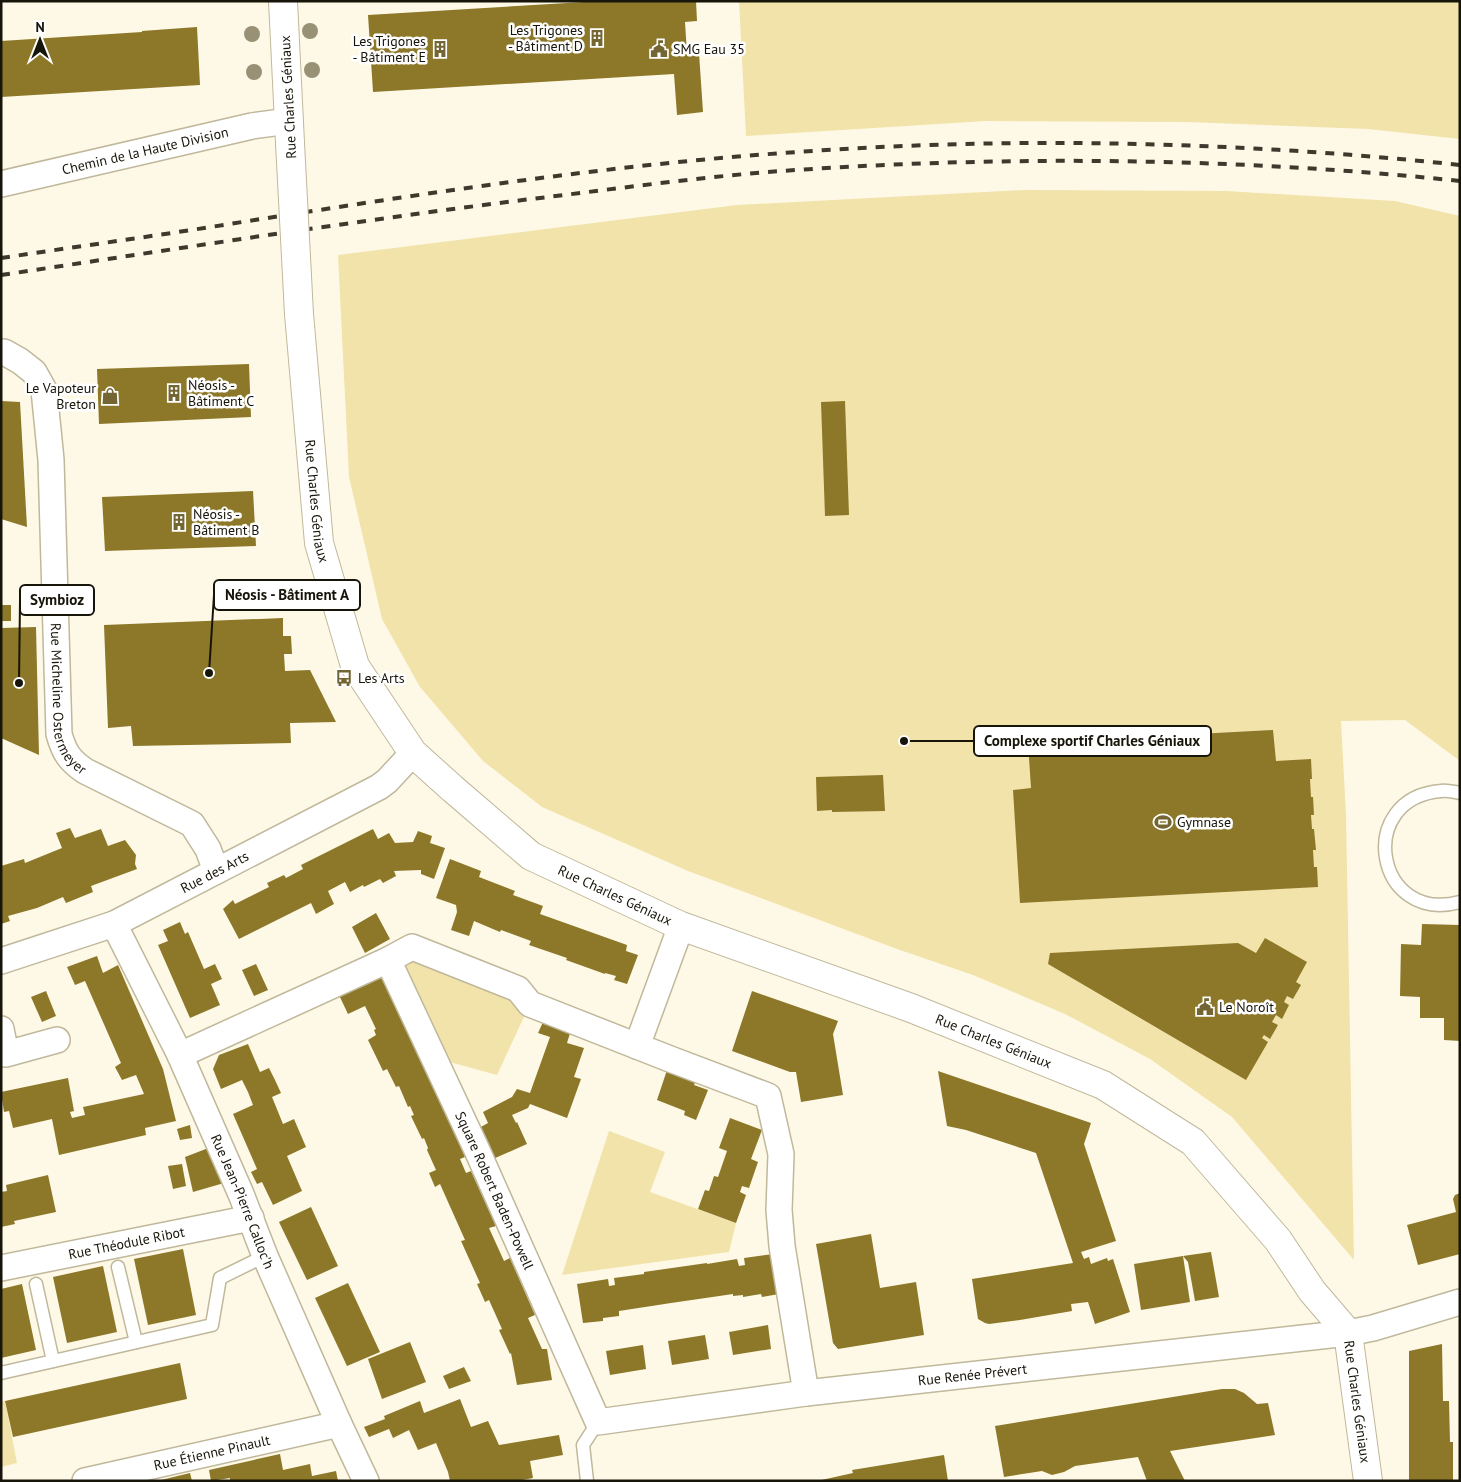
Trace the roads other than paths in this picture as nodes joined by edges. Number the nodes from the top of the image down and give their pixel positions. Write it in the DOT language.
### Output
graph roads {
  1 [pos="283,1"];
  2 [pos="290,132"];
  3 [pos="1,184"];
  4 [pos="1,353"];
  5 [pos="413,752"];
  6 [pos="1460,793"];
  7 [pos="216,871"];
  8 [pos="1460,902"];
  9 [pos="114,924"];
  10 [pos="681,926"];
  11 [pos="388,960"];
  12 [pos="1,961"];
  13 [pos="1,1029"];
  14 [pos="57,1040"];
  15 [pos="637,1046"];
  16 [pos="180,1055"];
  17 [pos="251,1218"];
  18 [pos="266,1256"];
  19 [pos="118,1267"];
  20 [pos="1,1268"];
  21 [pos="36,1284"];
  22 [pos="1460,1302"];
  23 [pos="1348,1333"];
  24 [pos="136,1342"];
  25 [pos="53,1361"];
  26 [pos="1,1373"];
  27 [pos="806,1392"];
  28 [pos="598,1422"];
  29 [pos="339,1424"];
  30 [pos="86,1481"];
  31 [pos="366,1481"];
  32 [pos="587,1481"];
  33 [pos="1368,1481"];
  1 -- 2 [label="street, Rue Charles Géniaux"];
  2 -- 3 [label="street, Chemin de la Haute Division"];
  2 -- 5 [label="street, Rue Charles Géniaux, bridge"];
  4 -- 7 [label="street, Rue Micheline Ostermeyer"];
  5 -- 7 [label="street, Rue des Arts"];
  5 -- 10 [label="street, Rue Charles Géniaux"];
  6 -- 8 [label="lane"];
  7 -- 9 [label="street, Rue des Arts"];
  9 -- 12 [label="street, Rue des Arts"];
  9 -- 16 [label="street, Rue Jean-Pierre Calloc'h"];
  10 -- 15 [label="street"];
  10 -- 23 [label="street, Rue Charles Géniaux"];
  11 -- 15 [label="street"];
  11 -- 16 [label="street"];
  11 -- 28 [label="street, Square Robert Baden-Powell"];
  13 -- 14 [label="street"];
  15 -- 27 [label="street"];
  16 -- 17 [label="street, Rue Jean-Pierre Calloc'h"];
  17 -- 18 [label="street, Rue Jean-Pierre Calloc'h"];
  17 -- 20 [label="street, Rue Théodule Ribot"];
  18 -- 24 [label="lane"];
  18 -- 29 [label="street, Rue Jean-Pierre Calloc'h"];
  19 -- 24 [label="lane"];
  21 -- 25 [label="lane"];
  22 -- 23 [label="street, Rue Renée Prévert"];
  23 -- 27 [label="street, Rue Renée Prévert"];
  23 -- 33 [label="street, Rue Charles Géniaux"];
  24 -- 25 [label="lane"];
  25 -- 26 [label="lane"];
  27 -- 28 [label="street, Rue Renée Prévert"];
  28 -- 32 [label="lane"];
  29 -- 30 [label="street, Rue Étienne Pinault"];
  29 -- 31 [label="street, Rue Jean-Pierre Calloc'h"];
}
